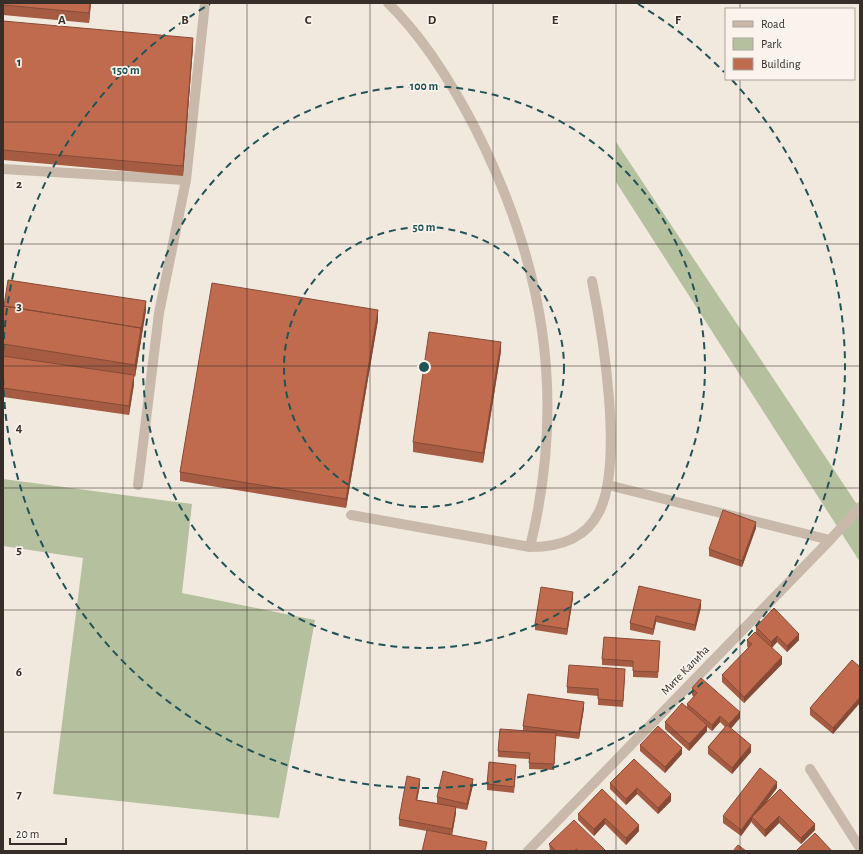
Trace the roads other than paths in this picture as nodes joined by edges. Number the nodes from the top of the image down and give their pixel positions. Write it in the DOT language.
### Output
graph roads {
  1 [pos="205,3"];
  2 [pos="388,3"];
  3 [pos="3,169"];
  4 [pos="186,180"];
  5 [pos="592,281"];
  6 [pos="138,486"];
  7 [pos="608,486"];
  8 [pos="860,507"];
  9 [pos="351,515"];
  10 [pos="830,540"];
  11 [pos="530,547"];
  12 [pos="810,769"];
  13 [pos="860,848"];
  14 [pos="528,851"];
  1 -- 4 [label="street"];
  2 -- 11 [label="street"];
  3 -- 4 [label="street"];
  4 -- 6 [label="street"];
  5 -- 7 [label="street"];
  7 -- 10 [label="street"];
  7 -- 11 [label="street"];
  8 -- 10 [label="street, Мите Калића"];
  9 -- 11 [label="street"];
  10 -- 14 [label="street, Мите Калића"];
  12 -- 13 [label="street"];
}
